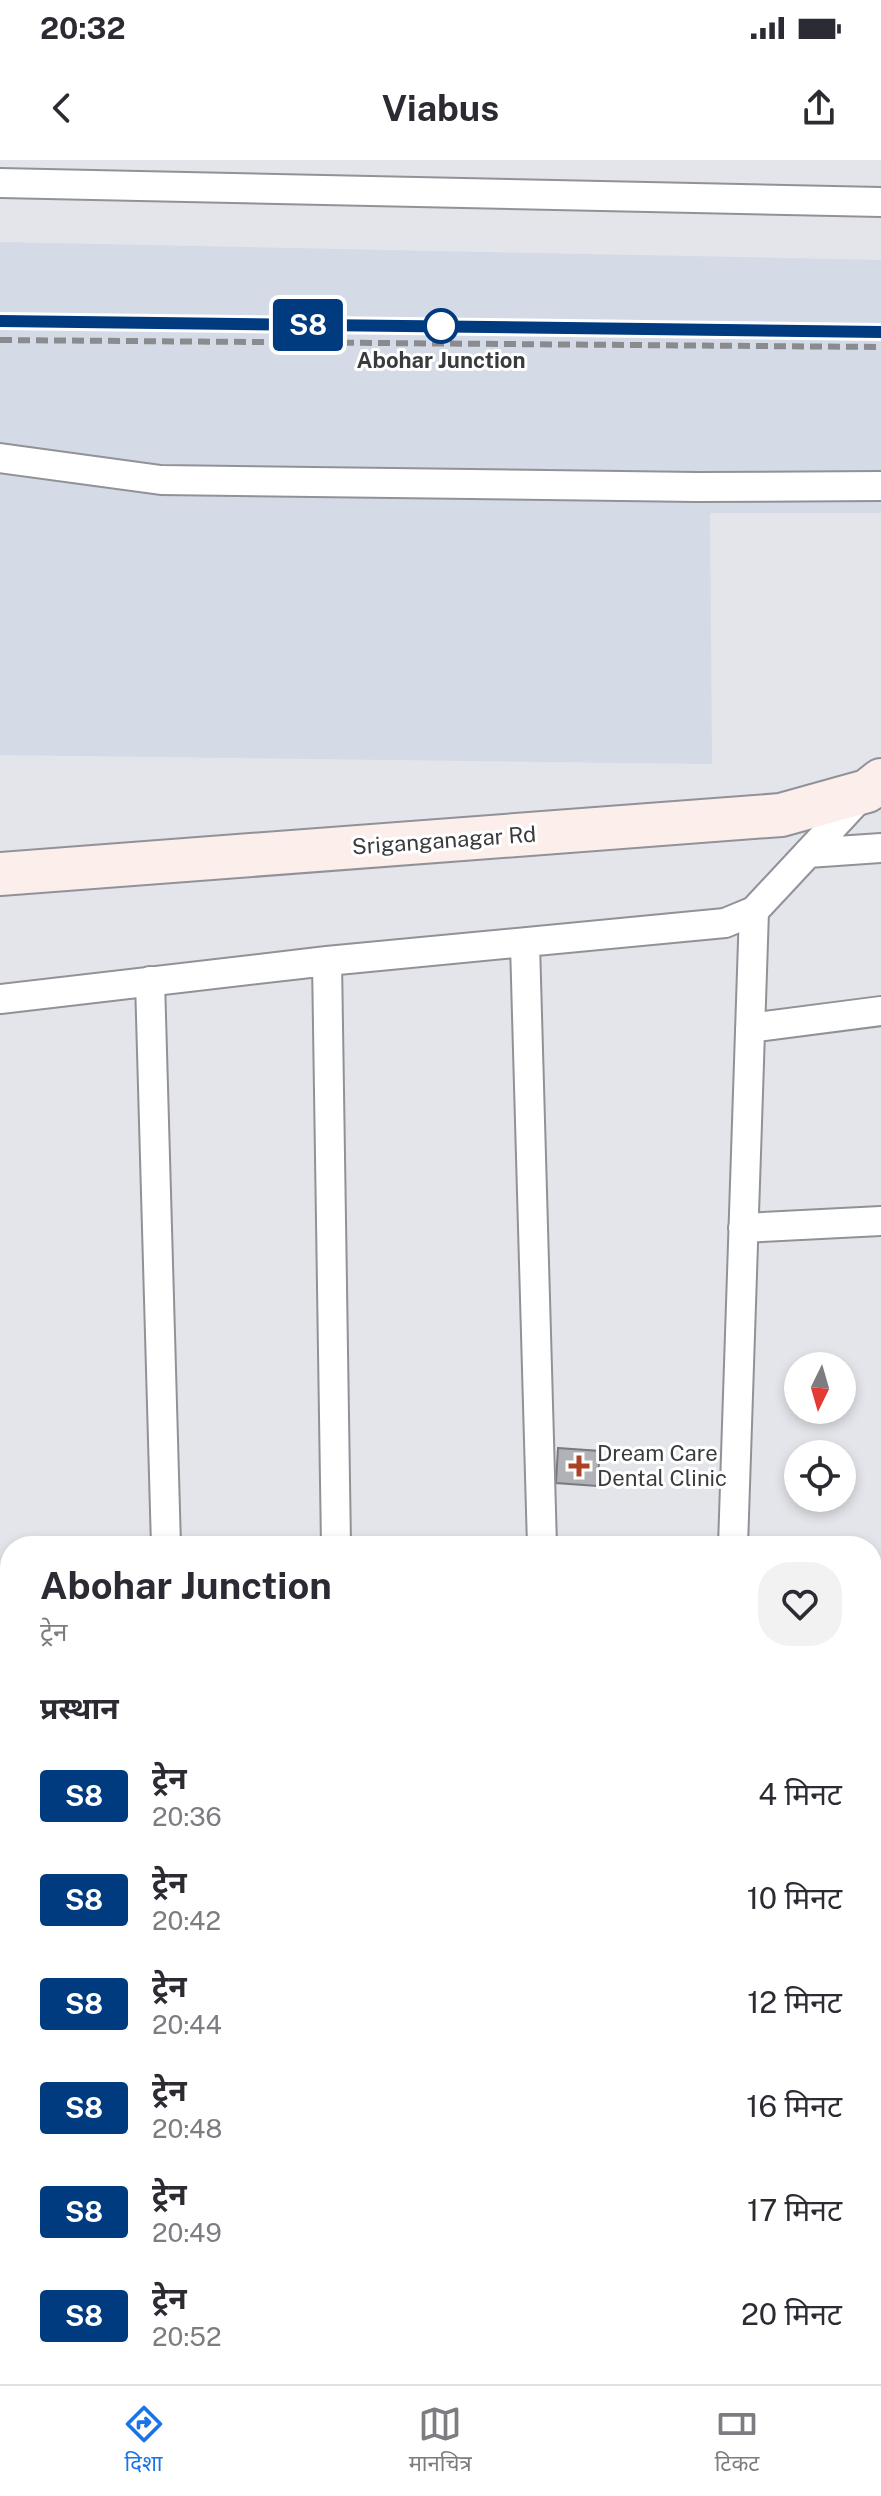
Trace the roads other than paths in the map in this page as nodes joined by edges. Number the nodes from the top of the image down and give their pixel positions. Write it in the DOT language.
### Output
graph roads {
  1 [pos="0,183"];
  2 [pos="881,202"];
  3 [pos="0,458"];
  4 [pos="881,486"];
  5 [pos="874,786"];
  6 [pos="881,848"];
  7 [pos="808,853"];
  8 [pos="0,874"];
  9 [pos="754,911"];
  10 [pos="525,944"];
  11 [pos="327,961"];
  12 [pos="150,981"];
  13 [pos="0,999"];
  14 [pos="881,1011"];
  15 [pos="750,1028"];
  16 [pos="881,1221"];
  17 [pos="743,1228"];
  18 [pos="166,1536"];
  19 [pos="336,1536"];
  20 [pos="542,1536"];
  21 [pos="733,1536"];
  1 -- 2 [label="street"];
  3 -- 4 [label="street"];
  5 -- 7 [label="street"];
  5 -- 8 [label="main road, Sriganganagar Rd"];
  6 -- 7 [label="street"];
  7 -- 9 [label="street"];
  9 -- 10 [label="street"];
  9 -- 15 [label="street"];
  10 -- 11 [label="street"];
  10 -- 20 [label="street"];
  11 -- 12 [label="street"];
  11 -- 19 [label="street"];
  12 -- 13 [label="street"];
  12 -- 18 [label="street"];
  14 -- 15 [label="street"];
  15 -- 17 [label="street"];
  16 -- 17 [label="street"];
  17 -- 21 [label="street"];
}
